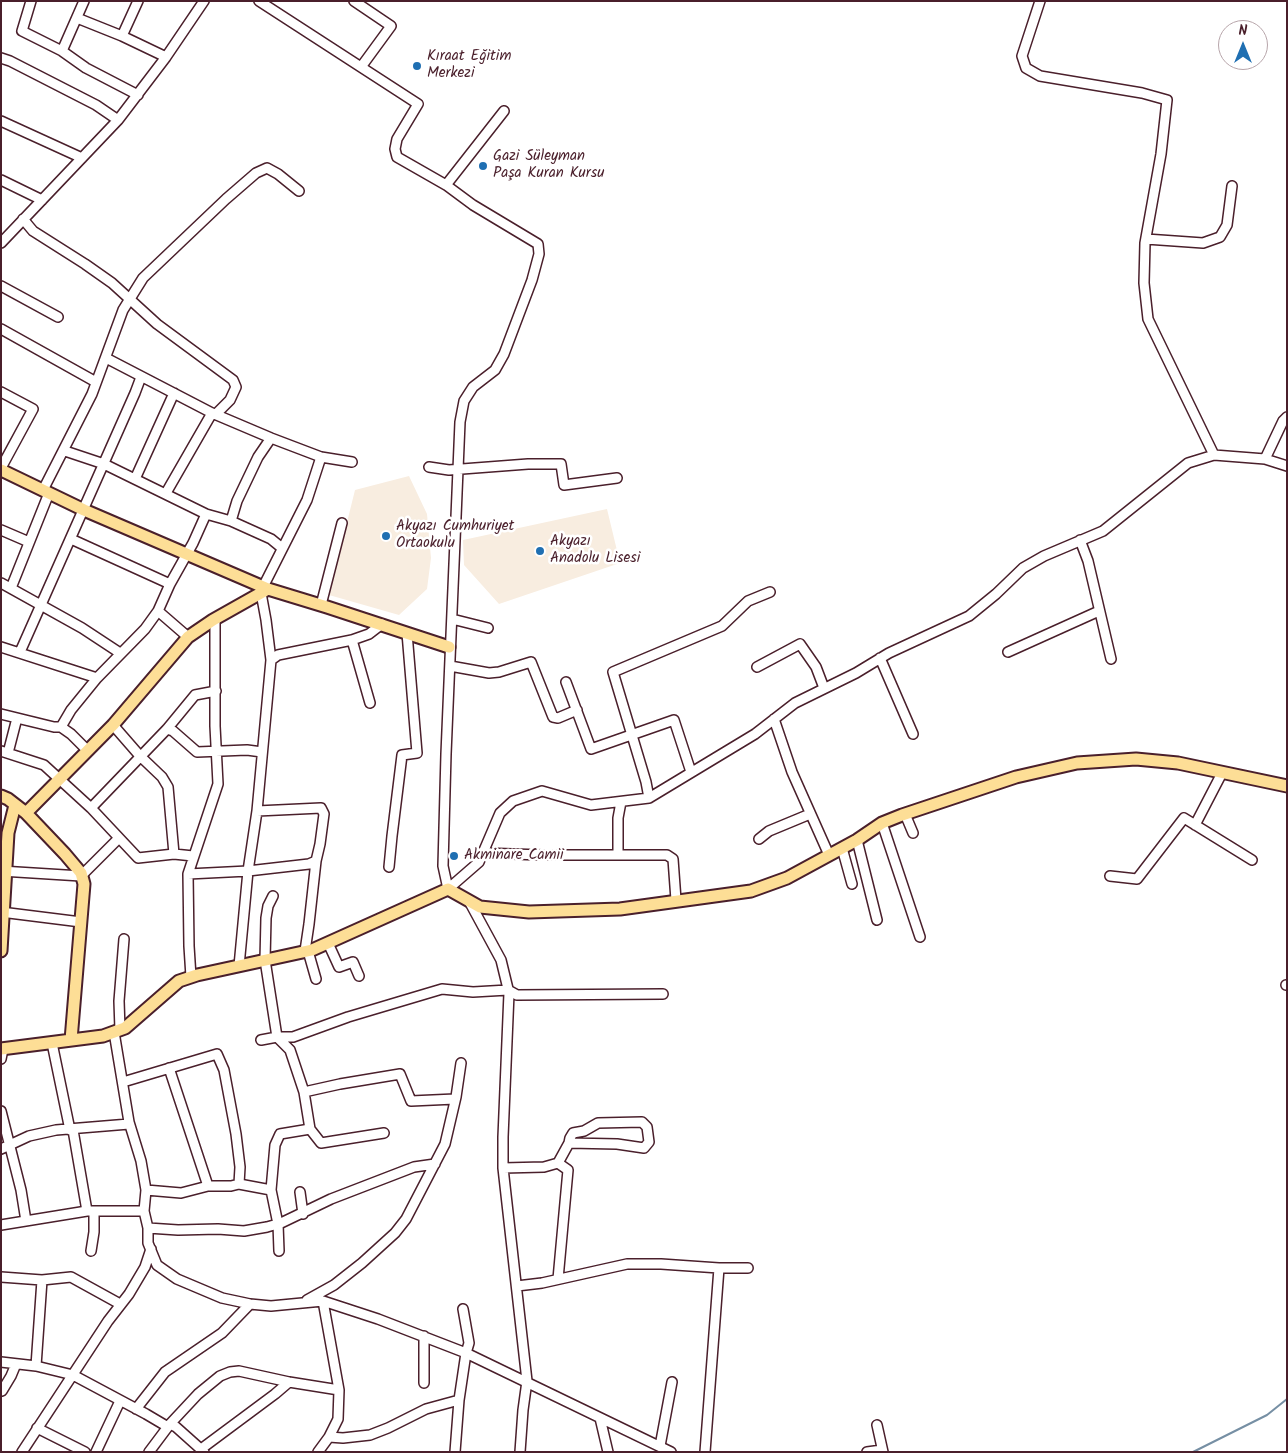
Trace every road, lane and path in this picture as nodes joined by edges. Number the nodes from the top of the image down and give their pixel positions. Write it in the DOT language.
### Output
graph roads {
  1 [pos="31,1"];
  2 [pos="84,1"];
  3 [pos="138,1"];
  4 [pos="204,1"];
  5 [pos="259,1"];
  6 [pos="354,1"];
  7 [pos="1040,1"];
  8 [pos="77,18"];
  9 [pos="122,36"];
  10 [pos="62,51"];
  11 [pos="166,57"];
  12 [pos="1,58"];
  13 [pos="361,67"];
  14 [pos="138,95"];
  15 [pos="504,111"];
  16 [pos="118,120"];
  17 [pos="1,121"];
  18 [pos="82,158"];
  19 [pos="1,180"];
  20 [pos="446,185"];
  21 [pos="1232,186"];
  22 [pos="299,190"];
  23 [pos="42,200"];
  24 [pos="23,220"];
  25 [pos="1146,238"];
  26 [pos="1,242"];
  27 [pos="1,286"];
  28 [pos="130,299"];
  29 [pos="58,316"];
  30 [pos="1,329"];
  31 [pos="106,358"];
  32 [pos="141,377"];
  33 [pos="96,382"];
  34 [pos="1,392"];
  35 [pos="174,392"];
  36 [pos="214,414"];
  37 [pos="1287,417"];
  38 [pos="271,438"];
  39 [pos="64,450"];
  40 [pos="1214,455"];
  41 [pos="321,457"];
  42 [pos="1265,460"];
  43 [pos="352,462"];
  44 [pos="104,464"];
  45 [pos="1287,466"];
  46 [pos="429,467"];
  47 [pos="1,469"];
  48 [pos="457,470"];
  49 [pos="135,478"];
  50 [pos="617,478"];
  51 [pos="46,492"];
  52 [pos="166,493"];
  53 [pos="84,510"];
  54 [pos="206,514"];
  55 [pos="230,521"];
  56 [pos="342,523"];
  57 [pos="1,530"];
  58 [pos="71,539"];
  59 [pos="1080,540"];
  60 [pos="29,542"];
  61 [pos="282,548"];
  62 [pos="186,555"];
  63 [pos="1,583"];
  64 [pos="170,584"];
  65 [pos="11,588"];
  66 [pos="264,590"];
  67 [pos="770,592"];
  68 [pos="42,605"];
  69 [pos="321,605"];
  70 [pos="158,611"];
  71 [pos="1099,611"];
  72 [pos="215,619"];
  73 [pos="452,619"];
  74 [pos="382,624"];
  75 [pos="488,628"];
  76 [pos="407,633"];
  77 [pos="188,638"];
  78 [pos="352,640"];
  79 [pos="1,647"];
  80 [pos="449,647"];
  81 [pos="20,652"];
  82 [pos="1008,652"];
  83 [pos="120,653"];
  84 [pos="880,658"];
  85 [pos="1111,659"];
  86 [pos="271,660"];
  87 [pos="450,666"];
  88 [pos="757,667"];
  89 [pos="97,678"];
  90 [pos="566,682"];
  91 [pos="824,688"];
  92 [pos="216,691"];
  93 [pos="370,703"];
  94 [pos="577,710"];
  95 [pos="1,714"];
  96 [pos="17,718"];
  97 [pos="774,719"];
  98 [pos="113,726"];
  99 [pos="60,727"];
  100 [pos="167,729"];
  101 [pos="913,734"];
  102 [pos="632,735"];
  103 [pos="87,750"];
  104 [pos="216,751"];
  105 [pos="4,752"];
  106 [pos="262,752"];
  107 [pos="140,756"];
  108 [pos="692,772"];
  109 [pos="1222,773"];
  110 [pos="60,780"];
  111 [pos="1287,786"];
  112 [pos="1,796"];
  113 [pos="649,798"];
  114 [pos="621,802"];
  115 [pos="15,805"];
  116 [pos="90,808"];
  117 [pos="257,811"];
  118 [pos="26,813"];
  119 [pos="810,814"];
  120 [pos="905,814"];
  121 [pos="882,824"];
  122 [pos="1196,825"];
  123 [pos="5,833"];
  124 [pos="913,833"];
  125 [pos="119,838"];
  126 [pos="759,839"];
  127 [pos="857,840"];
  128 [pos="842,848"];
  129 [pos="483,853"];
  130 [pos="174,854"];
  131 [pos="618,854"];
  132 [pos="828,855"];
  133 [pos="193,856"];
  134 [pos="1252,860"];
  135 [pos="316,861"];
  136 [pos="390,867"];
  137 [pos="3,871"];
  138 [pos="248,871"];
  139 [pos="188,874"];
  140 [pos="81,876"];
  141 [pos="1110,876"];
  142 [pos="852,884"];
  143 [pos="448,889"];
  144 [pos="273,896"];
  145 [pos="676,900"];
  146 [pos="469,901"];
  147 [pos="2,912"];
  148 [pos="876,920"];
  149 [pos="81,922"];
  150 [pos="920,937"];
  151 [pos="124,939"];
  152 [pos="328,943"];
  153 [pos="1,951"];
  154 [pos="306,951"];
  155 [pos="265,960"];
  156 [pos="239,966"];
  157 [pos="360,976"];
  158 [pos="191,977"];
  159 [pos="316,979"];
  160 [pos="508,990"];
  161 [pos="663,994"];
  162 [pos="117,1031"];
  163 [pos="277,1037"];
  164 [pos="71,1040"];
  165 [pos="261,1040"];
  166 [pos="52,1043"];
  167 [pos="2,1052"];
  168 [pos="461,1063"];
  169 [pos="169,1068"];
  170 [pos="123,1082"];
  171 [pos="304,1092"];
  172 [pos="455,1099"];
  173 [pos="1,1111"];
  174 [pos="129,1124"];
  175 [pos="310,1129"];
  176 [pos="72,1130"];
  177 [pos="384,1133"];
  178 [pos="570,1143"];
  179 [pos="5,1146"];
  180 [pos="558,1163"];
  181 [pos="435,1164"];
  182 [pos="504,1168"];
  183 [pos="238,1184"];
  184 [pos="208,1186"];
  185 [pos="146,1190"];
  186 [pos="271,1190"];
  187 [pos="300,1192"];
  188 [pos="90,1211"];
  189 [pos="144,1211"];
  190 [pos="303,1214"];
  191 [pos="26,1221"];
  192 [pos="278,1224"];
  193 [pos="1,1225"];
  194 [pos="148,1228"];
  195 [pos="151,1249"];
  196 [pos="91,1251"];
  197 [pos="279,1251"];
  198 [pos="719,1268"];
  199 [pos="748,1268"];
  200 [pos="1,1277"];
  201 [pos="558,1279"];
  202 [pos="42,1280"];
  203 [pos="517,1286"];
  204 [pos="323,1301"];
  205 [pos="305,1302"];
  206 [pos="120,1304"];
  207 [pos="250,1304"];
  208 [pos="463,1309"];
  209 [pos="424,1336"];
  210 [pos="466,1353"];
  211 [pos="1,1362"];
  212 [pos="16,1364"];
  213 [pos="36,1366"];
  214 [pos="73,1375"];
  215 [pos="289,1382"];
  216 [pos="527,1382"];
  217 [pos="672,1382"];
  218 [pos="424,1383"];
  219 [pos="339,1390"];
  220 [pos="2,1391"];
  221 [pos="459,1400"];
  222 [pos="120,1401"];
  223 [pos="136,1408"];
  224 [pos="600,1418"];
  225 [pos="877,1425"];
  226 [pos="169,1426"];
  227 [pos="37,1428"];
  228 [pos="329,1437"];
  229 [pos="660,1446"];
  230 [pos="202,1450"];
  231 [pos="151,1451"];
  232 [pos="882,1451"];
  233 [pos="22,1452"];
  234 [pos="84,1452"];
  235 [pos="96,1452"];
  236 [pos="318,1452"];
  237 [pos="455,1452"];
  238 [pos="520,1452"];
  239 [pos="608,1452"];
  240 [pos="671,1452"];
  241 [pos="705,1452"];
  242 [pos="867,1452"];
  1 -- 10 [label="street"];
  2 -- 8 [label="street"];
  3 -- 9 [label="street"];
  4 -- 11 [label="street"];
  5 -- 13 [label="street"];
  6 -- 13 [label="street"];
  7 -- 25 [label="street"];
  8 -- 9 [label="street"];
  8 -- 10 [label="street"];
  9 -- 11 [label="street"];
  10 -- 14 [label="street"];
  11 -- 14 [label="street"];
  12 -- 16 [label="street"];
  13 -- 20 [label="street"];
  14 -- 16 [label="street"];
  15 -- 20 [label="street"];
  16 -- 18 [label="street"];
  17 -- 18 [label="street"];
  18 -- 23 [label="street"];
  19 -- 23 [label="street"];
  20 -- 48 [label="street"];
  21 -- 25 [label="street"];
  22 -- 28 [label="street"];
  23 -- 24 [label="street"];
  24 -- 26 [label="street"];
  24 -- 28 [label="street"];
  25 -- 40 [label="street"];
  27 -- 29 [label="street"];
  28 -- 31 [label="street"];
  28 -- 36 [label="street"];
  30 -- 33 [label="street"];
  31 -- 32 [label="street"];
  31 -- 33 [label="street"];
  32 -- 35 [label="street"];
  32 -- 44 [label="street"];
  33 -- 39 [label="street"];
  34 -- 47 [label="street"];
  35 -- 36 [label="street"];
  35 -- 49 [label="street"];
  36 -- 38 [label="street"];
  36 -- 52 [label="street"];
  37 -- 42 [label="street"];
  38 -- 41 [label="street"];
  38 -- 55 [label="street"];
  39 -- 44 [label="street"];
  39 -- 51 [label="street"];
  40 -- 42 [label="street"];
  40 -- 59 [label="street"];
  41 -- 43 [label="street"];
  41 -- 61 [label="street"];
  42 -- 45 [label="street"];
  44 -- 49 [label="street"];
  44 -- 53 [label="street"];
  46 -- 48 [label="street"];
  47 -- 51 [label="main road"];
  48 -- 50 [label="street"];
  48 -- 73 [label="street"];
  49 -- 52 [label="street"];
  51 -- 53 [label="main road"];
  51 -- 60 [label="street"];
  52 -- 54 [label="street"];
  53 -- 58 [label="street"];
  53 -- 62 [label="main road"];
  54 -- 55 [label="street"];
  54 -- 62 [label="street"];
  55 -- 61 [label="street"];
  56 -- 69 [label="street"];
  57 -- 60 [label="street"];
  58 -- 64 [label="street"];
  58 -- 68 [label="street"];
  59 -- 71 [label="street"];
  59 -- 84 [label="street"];
  60 -- 65 [label="street"];
  61 -- 66 [label="street"];
  62 -- 64 [label="street"];
  62 -- 66 [label="main road"];
  63 -- 65 [label="street"];
  64 -- 70 [label="street"];
  65 -- 68 [label="street"];
  66 -- 69 [label="main road"];
  66 -- 72 [label="main road"];
  66 -- 86 [label="street"];
  67 -- 102 [label="street"];
  68 -- 81 [label="street"];
  68 -- 83 [label="street"];
  69 -- 74 [label="main road"];
  70 -- 77 [label="street"];
  70 -- 83 [label="street"];
  71 -- 82 [label="street"];
  71 -- 85 [label="street"];
  72 -- 77 [label="main road"];
  72 -- 92 [label="street"];
  73 -- 75 [label="street"];
  73 -- 80 [label="street"];
  74 -- 76 [label="main road"];
  74 -- 78 [label="street"];
  76 -- 80 [label="main road"];
  76 -- 136 [label="street"];
  77 -- 98 [label="main road"];
  78 -- 86 [label="street"];
  78 -- 93 [label="street"];
  79 -- 81 [label="street"];
  80 -- 87 [label="street"];
  81 -- 89 [label="street"];
  83 -- 89 [label="street"];
  84 -- 91 [label="street"];
  84 -- 101 [label="street"];
  86 -- 106 [label="street"];
  87 -- 94 [label="street"];
  87 -- 143 [label="street"];
  88 -- 91 [label="street"];
  89 -- 99 [label="street"];
  90 -- 94 [label="street"];
  91 -- 97 [label="street"];
  92 -- 100 [label="street"];
  92 -- 104 [label="street"];
  94 -- 102 [label="street"];
  95 -- 96 [label="street"];
  96 -- 99 [label="street"];
  96 -- 105 [label="street"];
  97 -- 108 [label="street"];
  97 -- 119 [label="street"];
  98 -- 103 [label="main road"];
  98 -- 107 [label="street"];
  99 -- 103 [label="street"];
  100 -- 104 [label="street"];
  100 -- 107 [label="street"];
  102 -- 108 [label="street"];
  102 -- 113 [label="street"];
  103 -- 110 [label="main road"];
  104 -- 106 [label="street"];
  104 -- 133 [label="street"];
  105 -- 110 [label="street"];
  106 -- 117 [label="street"];
  107 -- 116 [label="street"];
  107 -- 130 [label="street"];
  108 -- 113 [label="street"];
  109 -- 111 [label="main road"];
  109 -- 120 [label="main road"];
  109 -- 122 [label="street"];
  110 -- 116 [label="street"];
  110 -- 118 [label="main road"];
  112 -- 115 [label="main road"];
  113 -- 114 [label="street"];
  114 -- 129 [label="street"];
  114 -- 131 [label="street"];
  115 -- 118 [label="main road"];
  115 -- 123 [label="main road"];
  116 -- 125 [label="street"];
  117 -- 135 [label="street"];
  117 -- 138 [label="street"];
  118 -- 140 [label="main road"];
  119 -- 126 [label="street"];
  119 -- 132 [label="street"];
  120 -- 121 [label="main road"];
  120 -- 124 [label="street"];
  121 -- 127 [label="main road"];
  121 -- 150 [label="street"];
  122 -- 134 [label="street"];
  122 -- 141 [label="street"];
  123 -- 137 [label="main road"];
  125 -- 130 [label="street"];
  125 -- 140 [label="street"];
  127 -- 128 [label="main road"];
  127 -- 148 [label="street"];
  128 -- 132 [label="main road"];
  128 -- 142 [label="street"];
  129 -- 131 [label="street"];
  129 -- 143 [label="street"];
  130 -- 133 [label="street"];
  131 -- 145 [label="street"];
  132 -- 145 [label="main road"];
  133 -- 139 [label="street"];
  135 -- 138 [label="street"];
  135 -- 154 [label="street"];
  137 -- 140 [label="street"];
  137 -- 147 [label="main road"];
  138 -- 139 [label="street"];
  138 -- 156 [label="street"];
  139 -- 158 [label="street"];
  140 -- 149 [label="main road"];
  143 -- 146 [label="main road"];
  143 -- 152 [label="main road"];
  144 -- 155 [label="street"];
  145 -- 146 [label="main road"];
  146 -- 160 [label="street"];
  147 -- 149 [label="street"];
  147 -- 153 [label="main road"];
  149 -- 164 [label="main road"];
  151 -- 162 [label="street"];
  152 -- 154 [label="main road"];
  152 -- 157 [label="street"];
  154 -- 155 [label="main road"];
  154 -- 159 [label="street"];
  155 -- 156 [label="main road"];
  155 -- 163 [label="street"];
  156 -- 158 [label="main road"];
  158 -- 162 [label="main road"];
  160 -- 161 [label="street"];
  160 -- 163 [label="street"];
  160 -- 182 [label="street"];
  162 -- 164 [label="main road"];
  162 -- 170 [label="street"];
  163 -- 165 [label="street"];
  163 -- 171 [label="street"];
  164 -- 166 [label="main road"];
  166 -- 167 [label="main road"];
  166 -- 176 [label="street"];
  168 -- 172 [label="street"];
  169 -- 170 [label="street"];
  169 -- 183 [label="street"];
  169 -- 184 [label="street"];
  170 -- 174 [label="street"];
  171 -- 172 [label="street"];
  171 -- 175 [label="street"];
  172 -- 181 [label="street"];
  173 -- 179 [label="street"];
  174 -- 176 [label="street"];
  174 -- 185 [label="street"];
  175 -- 177 [label="street"];
  175 -- 186 [label="street"];
  176 -- 179 [label="street"];
  176 -- 188 [label="street"];
  178 -- 178 [label="street"];
  178 -- 180 [label="street"];
  179 -- 191 [label="street"];
  180 -- 182 [label="street"];
  180 -- 201 [label="street"];
  181 -- 190 [label="street"];
  181 -- 205 [label="street"];
  182 -- 203 [label="street"];
  183 -- 184 [label="street"];
  183 -- 186 [label="street"];
  184 -- 185 [label="street"];
  185 -- 189 [label="street"];
  186 -- 192 [label="street"];
  187 -- 190 [label="street"];
  188 -- 189 [label="street"];
  188 -- 191 [label="street"];
  188 -- 196 [label="street"];
  189 -- 194 [label="street"];
  190 -- 192 [label="street"];
  191 -- 193 [label="street"];
  192 -- 194 [label="street"];
  192 -- 197 [label="street"];
  194 -- 195 [label="street"];
  195 -- 206 [label="street"];
  195 -- 207 [label="street"];
  198 -- 199 [label="street"];
  198 -- 201 [label="street"];
  198 -- 241 [label="street"];
  200 -- 202 [label="street"];
  201 -- 203 [label="street"];
  202 -- 206 [label="street"];
  202 -- 213 [label="street"];
  203 -- 216 [label="street"];
  204 -- 205 [label="street"];
  204 -- 209 [label="street"];
  204 -- 219 [label="street"];
  205 -- 207 [label="street"];
  206 -- 214 [label="street"];
  207 -- 223 [label="street"];
  208 -- 210 [label="street"];
  209 -- 210 [label="street"];
  209 -- 218 [label="street"];
  210 -- 216 [label="street"];
  210 -- 221 [label="street"];
  211 -- 212 [label="street"];
  212 -- 213 [label="street"];
  212 -- 220 [label="street"];
  213 -- 214 [label="street"];
  214 -- 222 [label="street"];
  214 -- 227 [label="street"];
  215 -- 219 [label="street"];
  215 -- 226 [label="street"];
  215 -- 230 [label="street"];
  216 -- 224 [label="street"];
  216 -- 238 [label="street"];
  217 -- 229 [label="street"];
  219 -- 228 [label="street"];
  221 -- 228 [label="street"];
  221 -- 237 [label="street"];
  222 -- 223 [label="street"];
  222 -- 235 [label="street"];
  223 -- 226 [label="street"];
  224 -- 229 [label="street"];
  224 -- 239 [label="street"];
  225 -- 232 [label="street"];
  226 -- 230 [label="street"];
  226 -- 231 [label="street"];
  227 -- 233 [label="street"];
  227 -- 234 [label="street"];
  228 -- 236 [label="street"];
  229 -- 240 [label="street"];
  232 -- 242 [label="street"];
}
